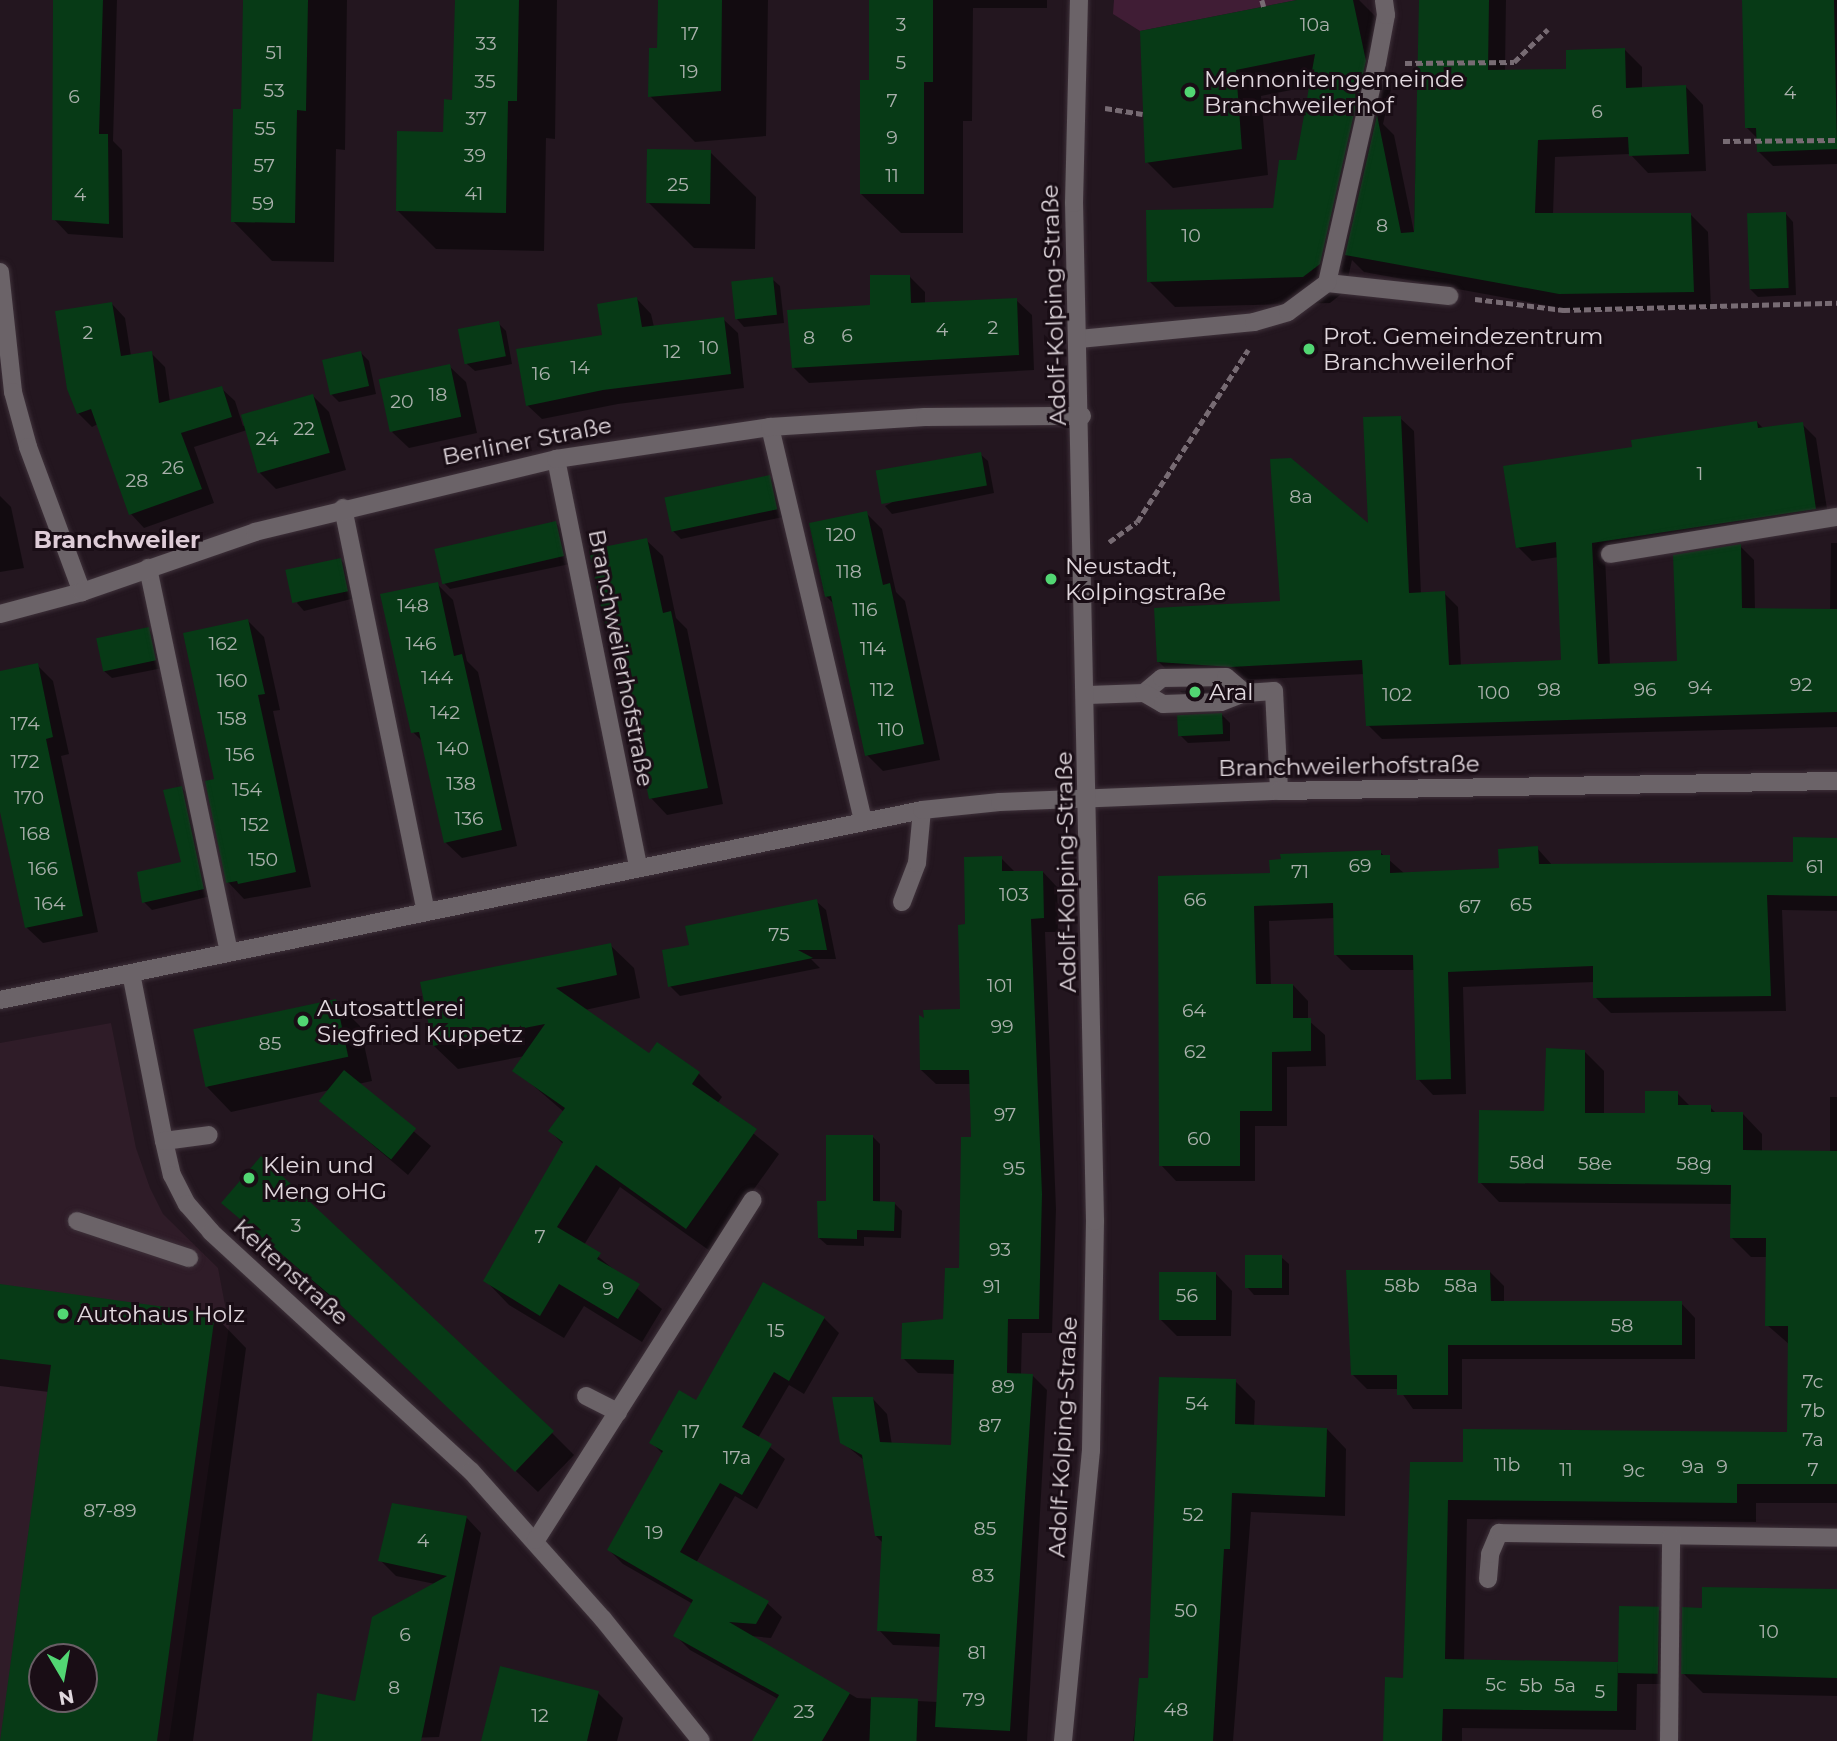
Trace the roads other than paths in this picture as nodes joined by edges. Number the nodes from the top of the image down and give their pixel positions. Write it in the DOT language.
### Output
graph roads {
  1 [pos="1079,0"];
  2 [pos="1384,0"];
  3 [pos="0,272"];
  4 [pos="1327,283"];
  5 [pos="1450,296"];
  6 [pos="1079,339"];
  7 [pos="1082,416"];
  8 [pos="770,427"];
  9 [pos="556,459"];
  10 [pos="343,508"];
  11 [pos="1837,517"];
  12 [pos="1611,554"];
  13 [pos="148,568"];
  14 [pos="82,592"];
  15 [pos="0,614"];
  16 [pos="1144,693"];
  17 [pos="1245,693"];
  18 [pos="1088,695"];
  19 [pos="1837,781"];
  20 [pos="1279,791"];
  21 [pos="1088,798"];
  22 [pos="922,810"];
  23 [pos="863,820"];
  24 [pos="638,867"];
  25 [pos="902,902"];
  26 [pos="425,909"];
  27 [pos="229,952"];
  28 [pos="131,973"];
  29 [pos="0,1000"];
  30 [pos="209,1135"];
  31 [pos="164,1141"];
  32 [pos="753,1200"];
  33 [pos="77,1221"];
  34 [pos="189,1258"];
  35 [pos="586,1396"];
  36 [pos="618,1412"];
  37 [pos="1671,1537"];
  38 [pos="1837,1538"];
  39 [pos="536,1540"];
  40 [pos="1488,1579"];
  41 [pos="701,1741"];
  42 [pos="1063,1741"];
  43 [pos="1669,1741"];
  1 -- 6 [label="street, Adolf-Kolping-Straße"];
  2 -- 4 [label="street"];
  3 -- 14 [label="street"];
  4 -- 5 [label="street"];
  4 -- 6 [label="street"];
  6 -- 7 [label="street, Adolf-Kolping-Straße"];
  7 -- 8 [label="street, Berliner Straße"];
  7 -- 18 [label="street, Adolf-Kolping-Straße"];
  8 -- 9 [label="street, Berliner Straße"];
  8 -- 23 [label="street"];
  9 -- 10 [label="street, Berliner Straße"];
  9 -- 24 [label="street, Branchweilerhofstraße"];
  10 -- 13 [label="street, Berliner Straße"];
  10 -- 26 [label="street"];
  11 -- 12 [label="street"];
  13 -- 14 [label="street, Berliner Straße"];
  13 -- 27 [label="street"];
  14 -- 15 [label="street, Berliner Straße"];
  16 -- 17 [label="street"];
  16 -- 17 [label="street"];
  16 -- 18 [label="street"];
  17 -- 20 [label="street"];
  18 -- 21 [label="street, Adolf-Kolping-Straße"];
  19 -- 20 [label="street, Branchweilerhofstraße"];
  20 -- 21 [label="street, Branchweilerhofstraße"];
  21 -- 22 [label="street, Branchweilerhofstraße"];
  21 -- 42 [label="street, Adolf-Kolping-Straße"];
  22 -- 23 [label="street, Branchweilerhofstraße"];
  22 -- 25 [label="street"];
  23 -- 24 [label="street, Branchweilerhofstraße"];
  24 -- 26 [label="street, Branchweilerhofstraße"];
  26 -- 27 [label="street, Branchweilerhofstraße"];
  27 -- 28 [label="street, Branchweilerhofstraße"];
  28 -- 29 [label="street, Branchweilerhofstraße"];
  28 -- 31 [label="street, Keltenstraße"];
  30 -- 31 [label="street"];
  31 -- 39 [label="street, Keltenstraße"];
  32 -- 36 [label="street"];
  33 -- 34 [label="street"];
  35 -- 36 [label="street"];
  36 -- 39 [label="street"];
  37 -- 38 [label="street"];
  37 -- 40 [label="street"];
  37 -- 43 [label="street"];
  39 -- 41 [label="street, Keltenstraße"];
}
